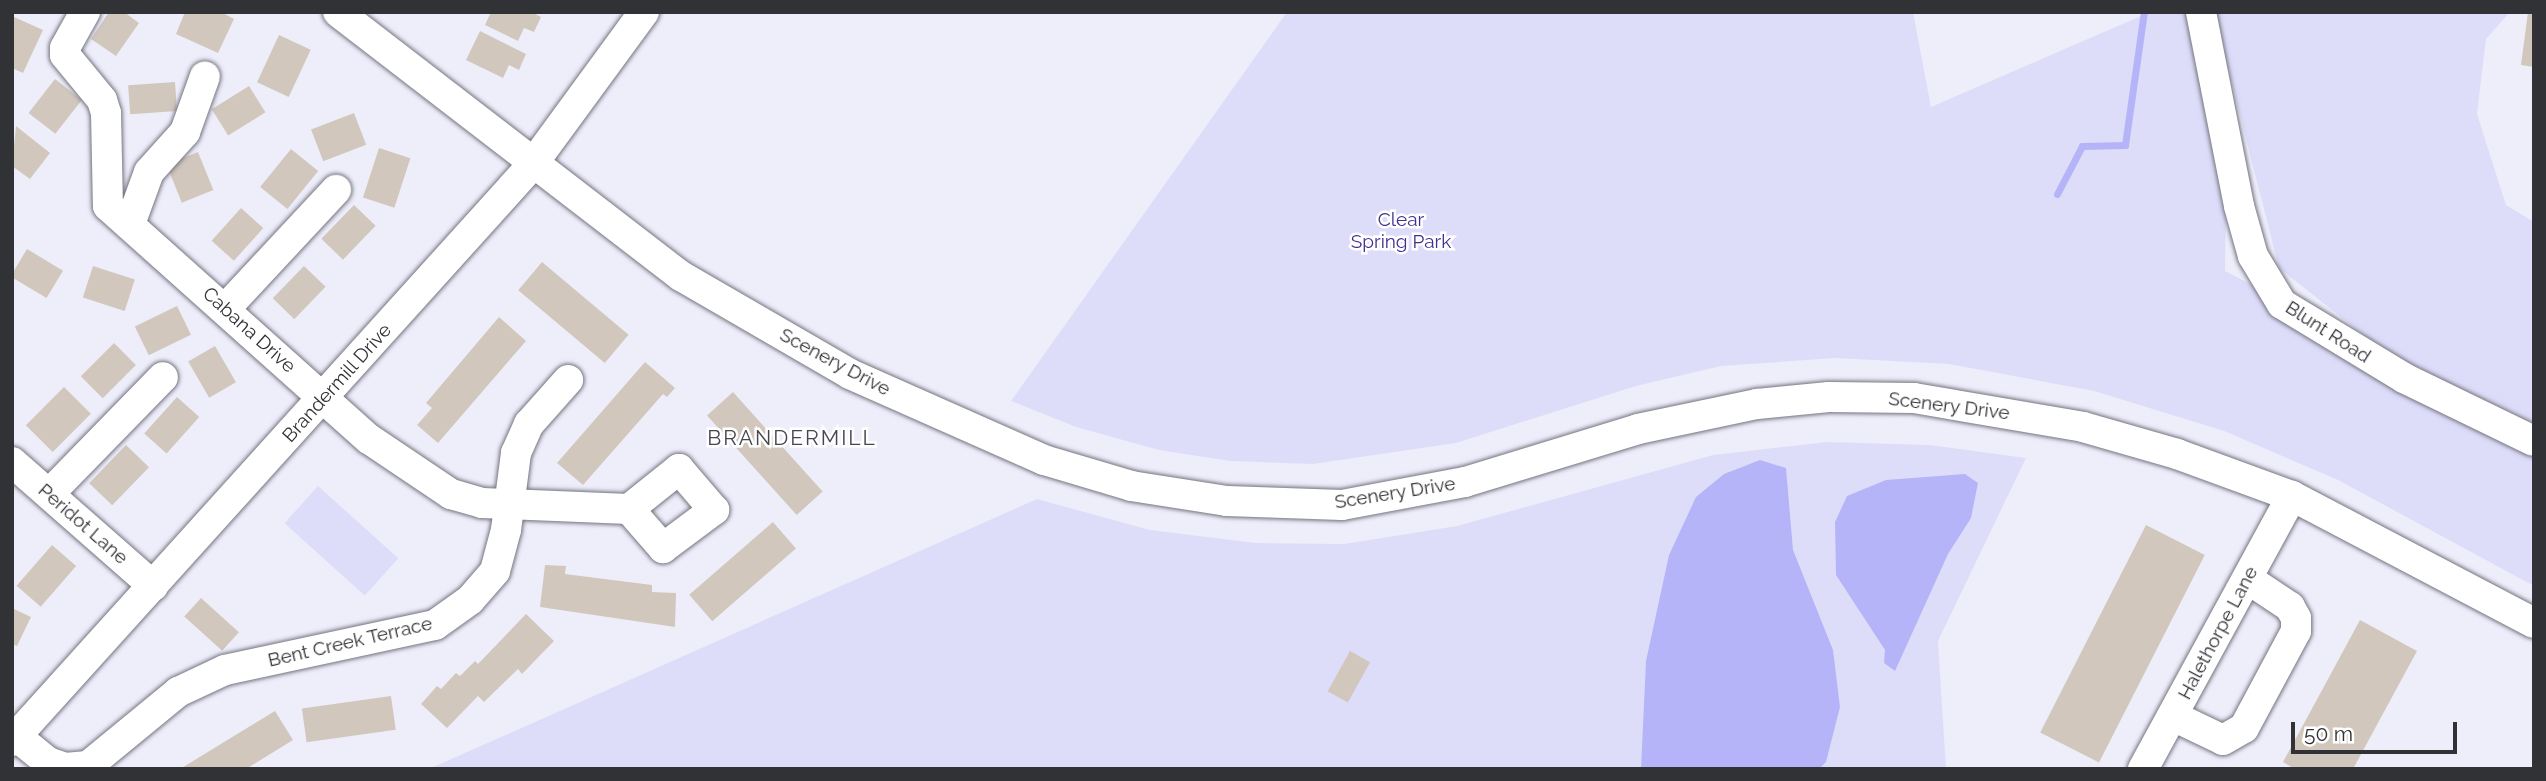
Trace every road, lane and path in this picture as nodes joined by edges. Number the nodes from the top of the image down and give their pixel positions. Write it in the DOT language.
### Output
graph roads {
  1 [pos="85,12"];
  2 [pos="338,12"];
  3 [pos="644,12"];
  4 [pos="2201,12"];
  5 [pos="205,76"];
  6 [pos="532,165"];
  7 [pos="335,190"];
  8 [pos="119,215"];
  9 [pos="225,309"];
  10 [pos="163,377"];
  11 [pos="568,380"];
  12 [pos="324,398"];
  13 [pos="2534,441"];
  14 [pos="12,463"];
  15 [pos="49,494"];
  16 [pos="2292,496"];
  17 [pos="508,503"];
  18 [pos="629,509"];
  19 [pos="2248,579"];
  20 [pos="153,586"];
  21 [pos="2534,623"];
  22 [pos="2173,716"];
  23 [pos="14,738"];
  24 [pos="2144,769"];
  1 -- 8 [label="street"];
  2 -- 6 [label="street, Scenery Drive"];
  3 -- 6 [label="street, Brandermill Drive"];
  4 -- 13 [label="street, Blunt Road"];
  5 -- 8 [label="street"];
  6 -- 12 [label="street, Brandermill Drive"];
  6 -- 16 [label="street, Scenery Drive"];
  7 -- 9 [label="street"];
  8 -- 9 [label="street, Cabana Drive"];
  9 -- 12 [label="street, Cabana Drive"];
  10 -- 15 [label="street"];
  11 -- 17 [label="street, Bent Creek Terrace"];
  12 -- 17 [label="street, Cabana Drive"];
  12 -- 20 [label="street, Brandermill Drive"];
  14 -- 15 [label="street, Peridot Lane"];
  15 -- 20 [label="street, Peridot Lane"];
  16 -- 19 [label="street, Halethorpe Lane"];
  16 -- 21 [label="street, Scenery Drive"];
  17 -- 18 [label="street, Cabana Drive"];
  17 -- 23 [label="street, Bent Creek Terrace"];
  19 -- 22 [label="street, Halethorpe Lane"];
  19 -- 22 [label="street"];
  20 -- 23 [label="street, Brandermill Drive"];
  22 -- 24 [label="street, Halethorpe Lane"];
}
